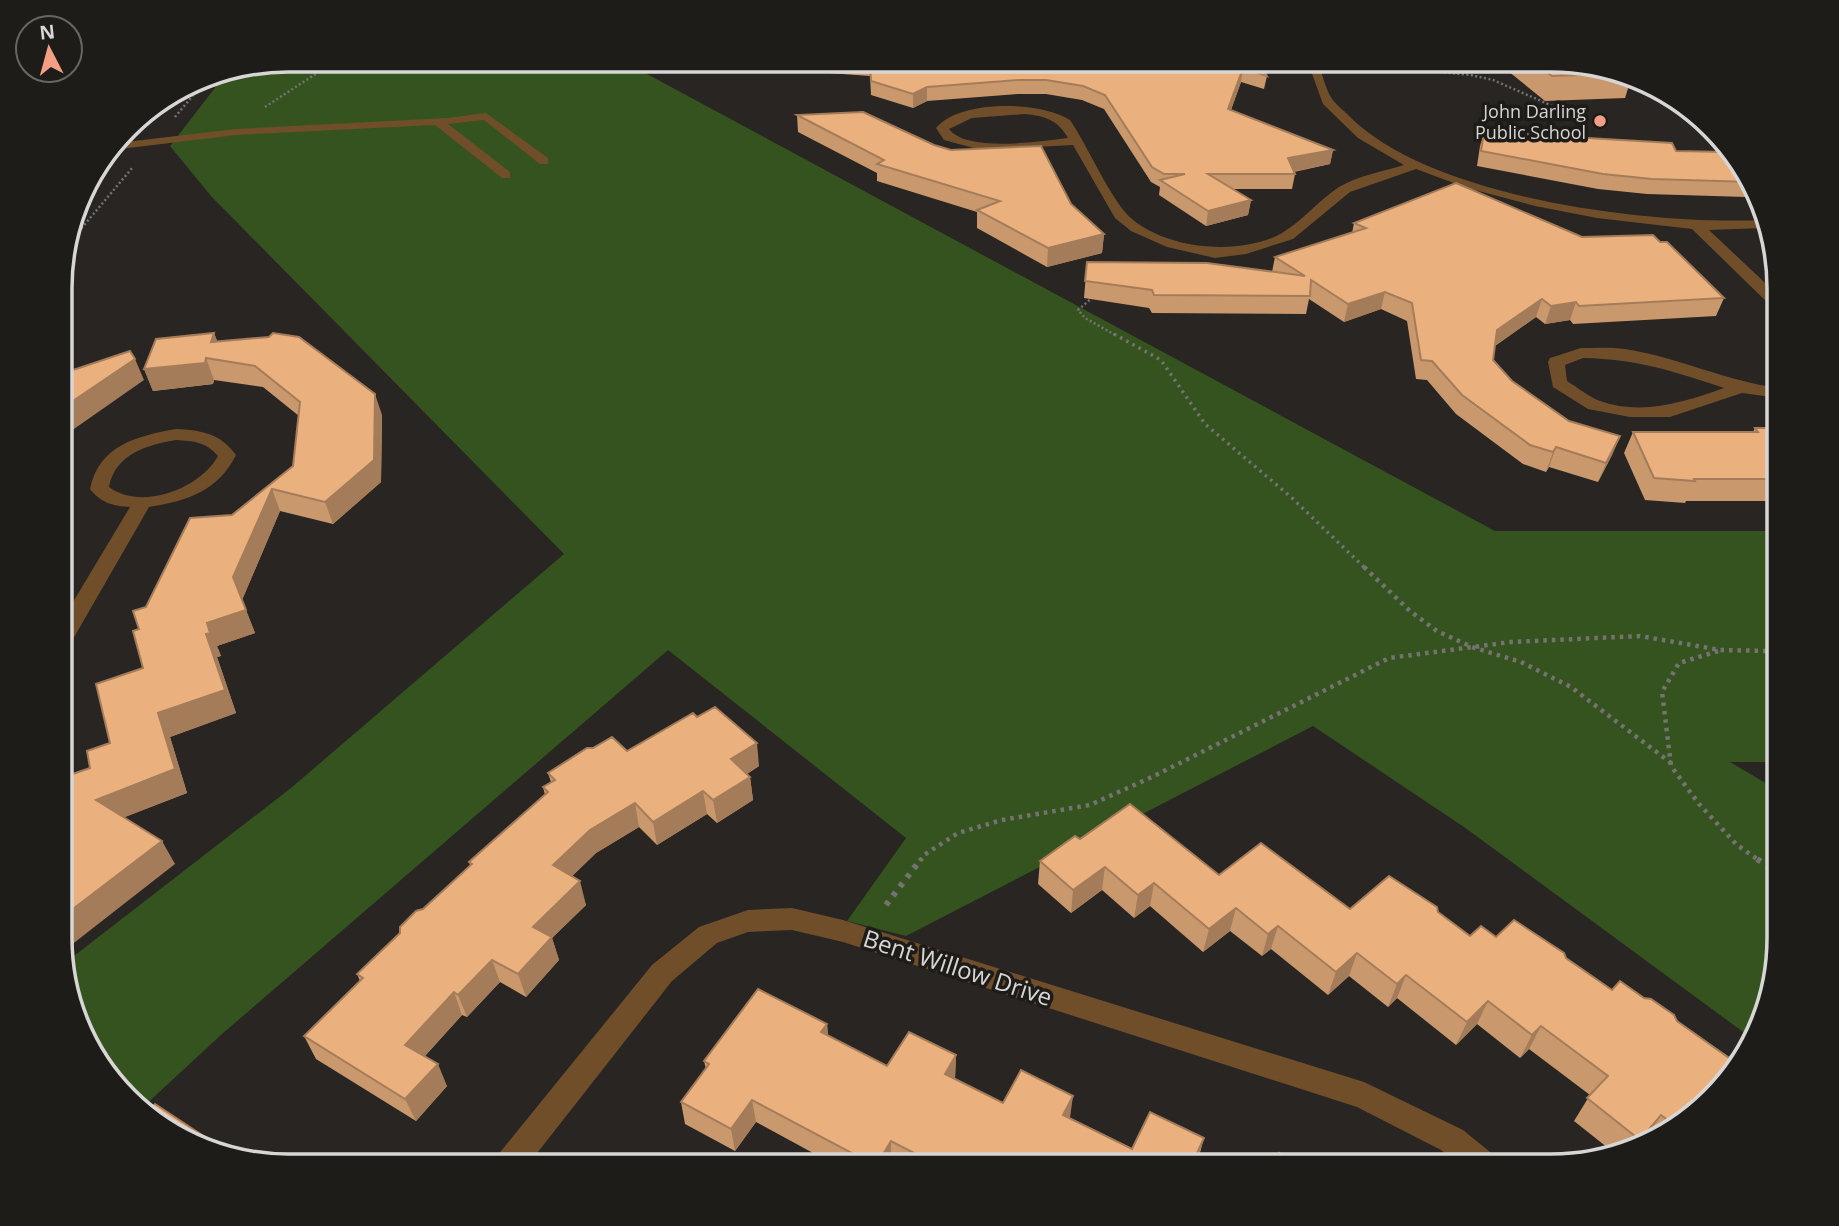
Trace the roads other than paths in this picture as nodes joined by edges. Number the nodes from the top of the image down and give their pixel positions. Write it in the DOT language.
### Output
graph roads {
  1 [pos="1313,72"];
  2 [pos="437,121"];
  3 [pos="1076,141"];
  4 [pos="126,145"];
  5 [pos="544,161"];
  6 [pos="1416,165"];
  7 [pos="506,175"];
  8 [pos="1757,224"];
  9 [pos="1696,225"];
  10 [pos="1767,293"];
  11 [pos="1741,388"];
  12 [pos="1767,391"];
  13 [pos="142,503"];
  14 [pos="72,622"];
  15 [pos="518,1154"];
  16 [pos="1469,1154"];
  1 -- 6 [label="street"];
  2 -- 4 [label="lane"];
  2 -- 5 [label="lane"];
  2 -- 7 [label="lane"];
  3 -- 3 [label="street"];
  3 -- 6 [label="street"];
  6 -- 9 [label="street"];
  8 -- 9 [label="street"];
  9 -- 10 [label="street"];
  11 -- 11 [label="street"];
  11 -- 12 [label="street"];
  13 -- 13 [label="street"];
  13 -- 14 [label="street"];
  15 -- 16 [label="street, Bent Willow Drive"];
}
